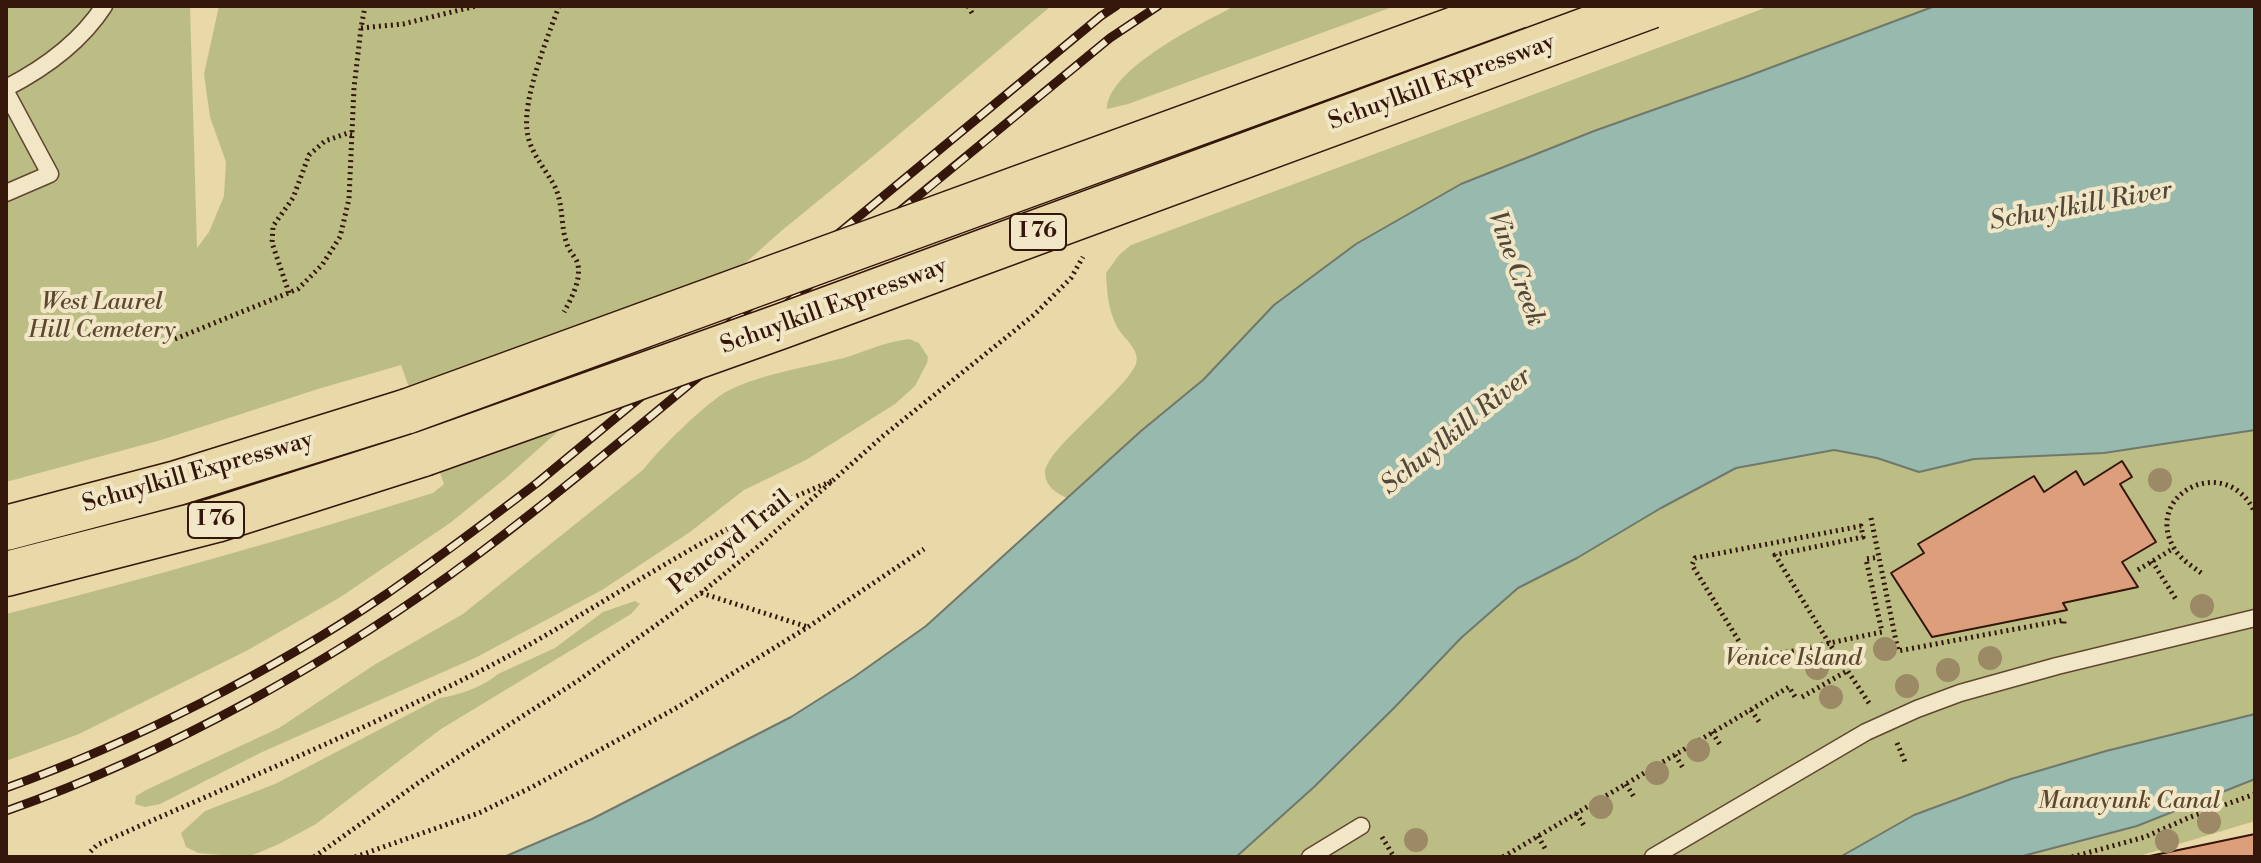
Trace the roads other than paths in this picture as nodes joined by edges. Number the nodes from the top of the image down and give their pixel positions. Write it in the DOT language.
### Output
graph roads {
  1 [pos="104,6"];
  2 [pos="1518,6"];
  3 [pos="1651,6"];
  4 [pos="6,90"];
  5 [pos="6,193"];
  6 [pos="6,528"];
  7 [pos="6,574"];
  8 [pos="2255,618"];
  9 [pos="1361,826"];
  10 [pos="1310,857"];
  11 [pos="1653,857"];
  1 -- 4 [label="lane"];
  2 -- 6 [label="highway, Schuylkill Expressway / I 76, bridge"];
  3 -- 7 [label="highway, Schuylkill Expressway / I 76, bridge"];
  4 -- 5 [label="lane"];
  8 -- 11 [label="lane"];
  9 -- 10 [label="lane"];
}
